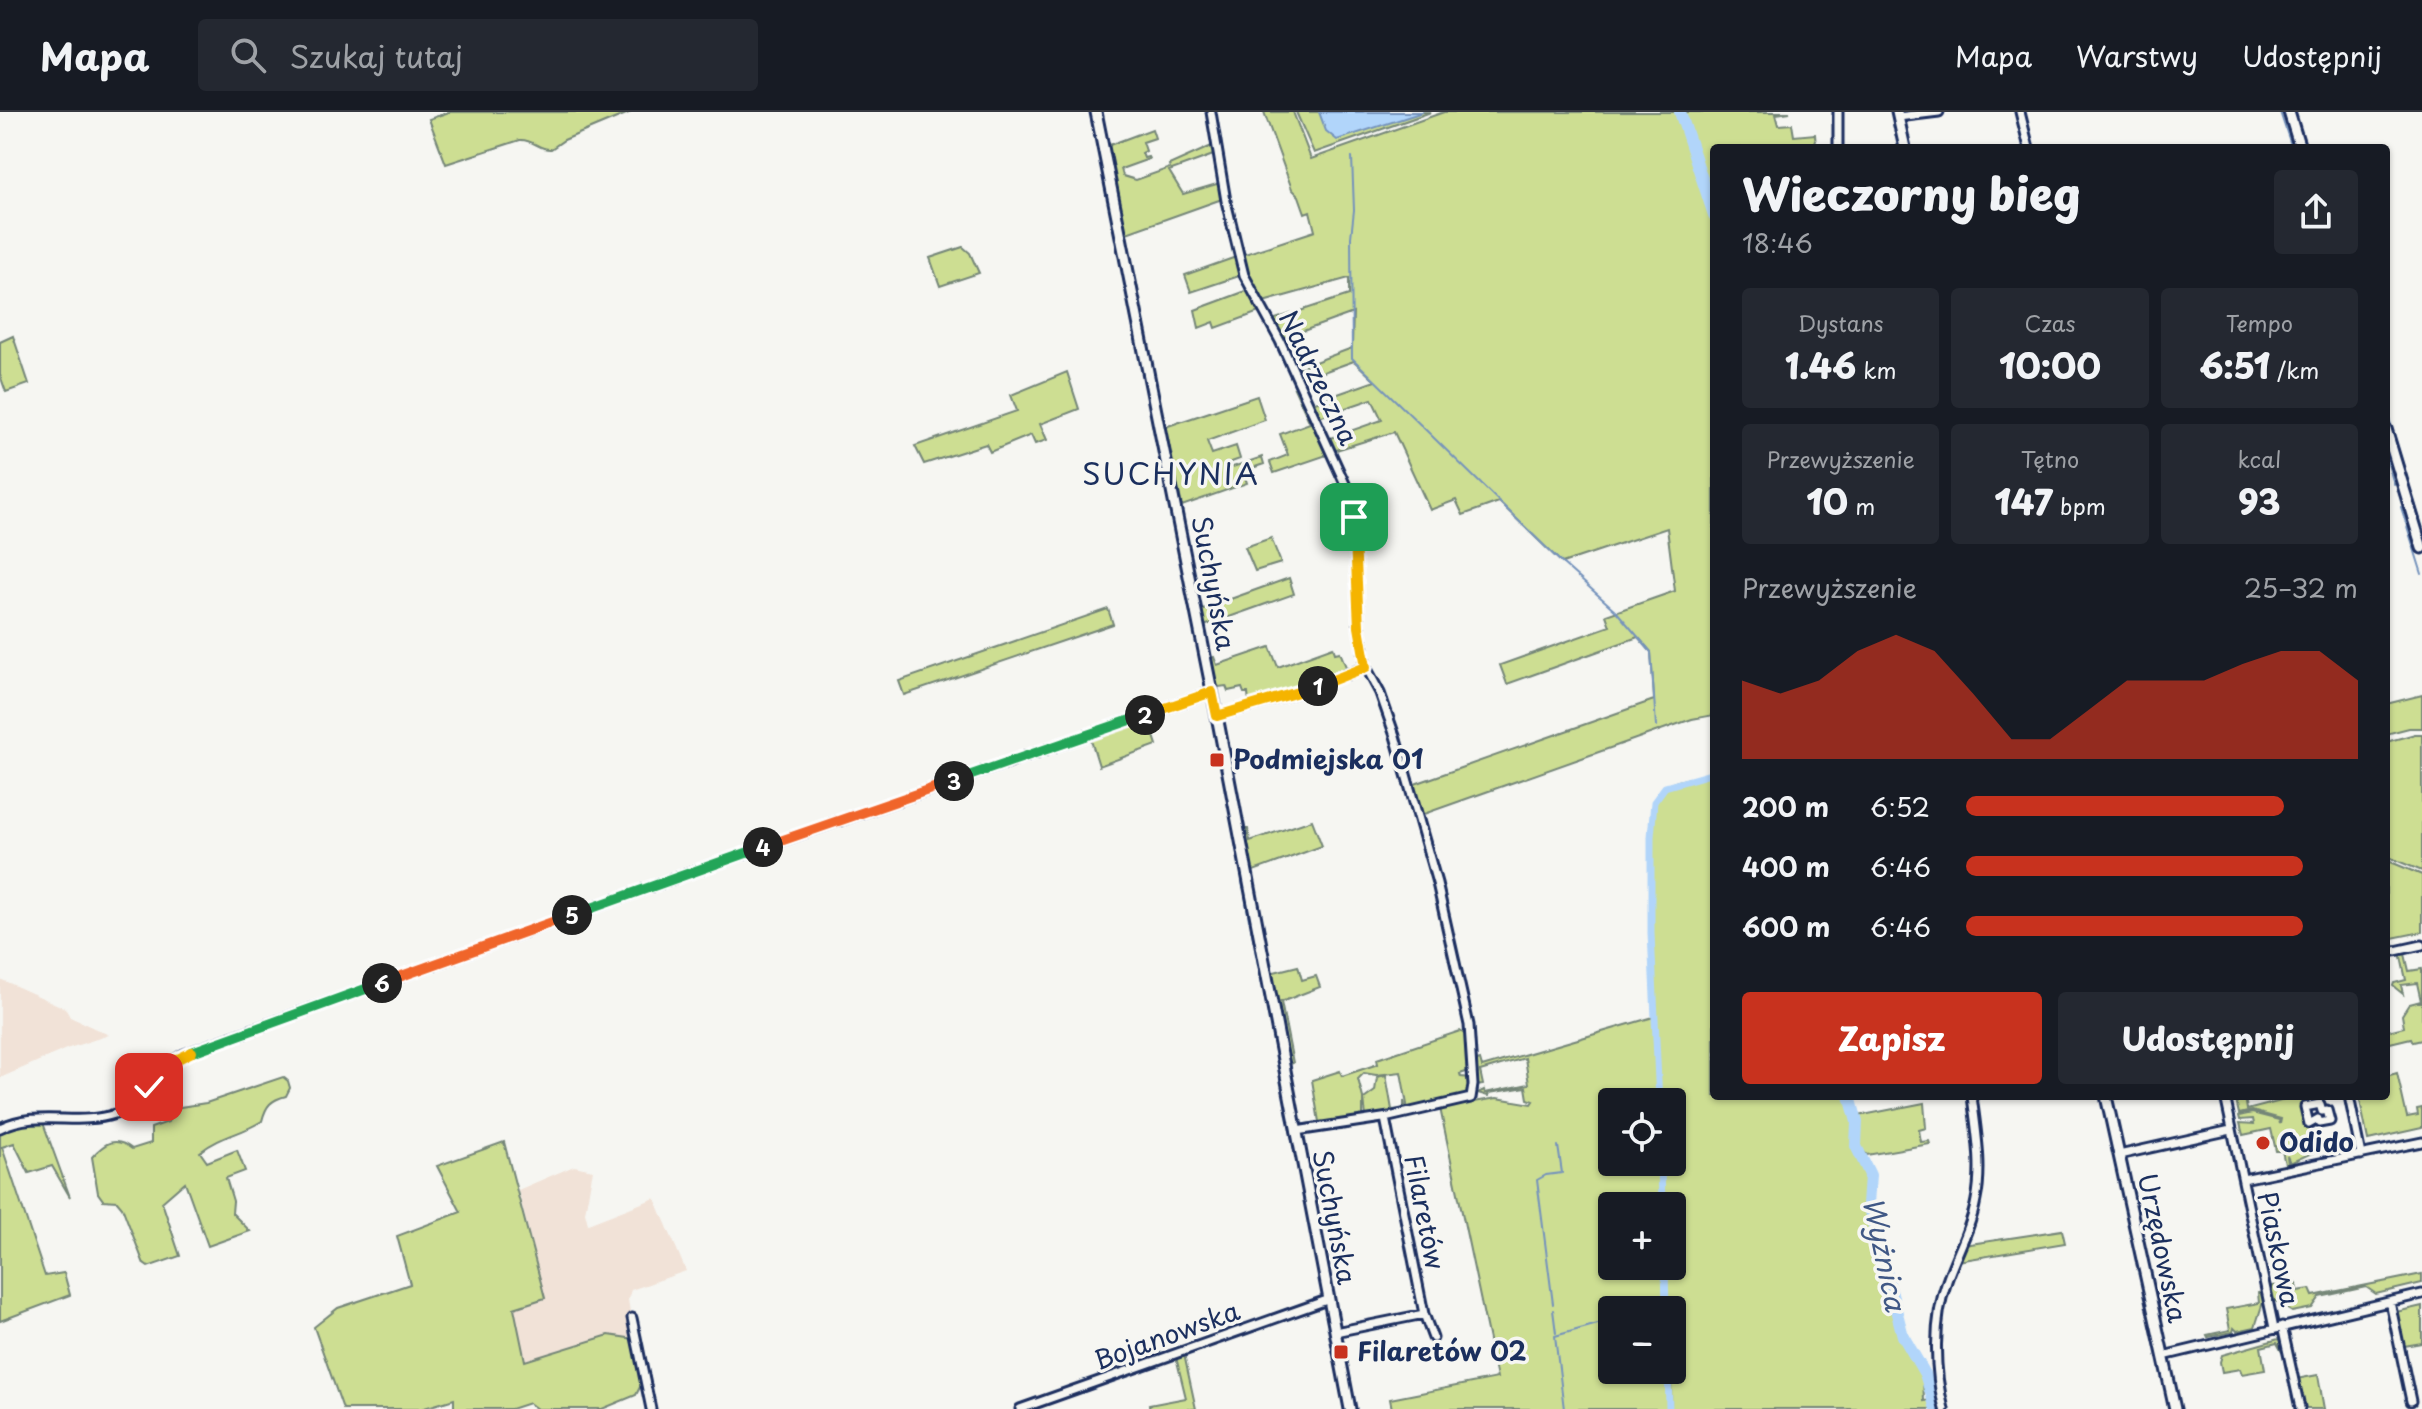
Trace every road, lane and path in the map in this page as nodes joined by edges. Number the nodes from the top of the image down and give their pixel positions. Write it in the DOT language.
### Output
graph roads {
  1 [pos="1096,112"];
  2 [pos="1211,112"];
  3 [pos="1838,112"];
  4 [pos="1939,112"];
  5 [pos="2020,112"];
  6 [pos="2289,112"];
  7 [pos="1898,114"];
  8 [pos="1838,144"];
  9 [pos="1904,144"];
  10 [pos="2028,144"];
  11 [pos="2299,144"];
  12 [pos="2390,442"];
  13 [pos="2422,548"];
  14 [pos="1366,667"];
  15 [pos="1212,692"];
  16 [pos="1217,716"];
  17 [pos="2422,945"];
  18 [pos="2390,952"];
  19 [pos="1972,1100"];
  20 [pos="2107,1100"];
  21 [pos="2226,1100"];
  22 [pos="2350,1100"];
  23 [pos="1385,1118"];
  24 [pos="0,1128"];
  25 [pos="2231,1130"];
  26 [pos="1296,1131"];
  27 [pos="2422,1142"];
  28 [pos="2119,1155"];
  29 [pos="2361,1155"];
  30 [pos="2243,1179"];
  31 [pos="2422,1294"];
  32 [pos="1327,1300"];
  33 [pos="2390,1302"];
  34 [pos="1424,1314"];
  35 [pos="632,1318"];
  36 [pos="2278,1327"];
  37 [pos="1335,1332"];
  38 [pos="1433,1338"];
  39 [pos="2163,1356"];
  40 [pos="2411,1401"];
  41 [pos="2300,1408"];
  42 [pos="651,1409"];
  43 [pos="1020,1409"];
  44 [pos="1350,1409"];
  45 [pos="1944,1409"];
  46 [pos="2175,1409"];
  1 -- 15 [label="street, Suchyńska"];
  2 -- 14 [label="street, Nadrzeczna"];
  3 -- 8 [label="street"];
  4 -- 7 [label="street"];
  5 -- 10 [label="street"];
  6 -- 11 [label="street"];
  7 -- 9 [label="street"];
  12 -- 13 [label="street"];
  14 -- 16 [label="street"];
  14 -- 23 [label="street, Nadrzeczna"];
  15 -- 16 [label="street, Suchyńska"];
  15 -- 24 [label="street"];
  16 -- 26 [label="street, Suchyńska"];
  17 -- 18 [label="street"];
  19 -- 45 [label="street"];
  20 -- 28 [label="street, Urzędowska"];
  21 -- 25 [label="street, Piaskowa"];
  22 -- 29 [label="street"];
  23 -- 26 [label="street"];
  23 -- 34 [label="street, Filaretów"];
  25 -- 28 [label="street"];
  25 -- 30 [label="street, Piaskowa"];
  26 -- 32 [label="street, Suchyńska"];
  27 -- 29 [label="street"];
  28 -- 39 [label="street, Urzędowska"];
  29 -- 30 [label="street"];
  30 -- 36 [label="street, Piaskowa"];
  31 -- 33 [label="street"];
  32 -- 37 [label="street, Suchyńska"];
  32 -- 43 [label="street, Bojanowska"];
  33 -- 36 [label="street"];
  33 -- 40 [label="street"];
  34 -- 37 [label="street"];
  34 -- 38 [label="street, Filaretów"];
  35 -- 42 [label="street"];
  36 -- 39 [label="street"];
  36 -- 41 [label="street, Piaskowa"];
  37 -- 44 [label="street, Suchyńska"];
  39 -- 46 [label="street, Urzędowska"];
}
